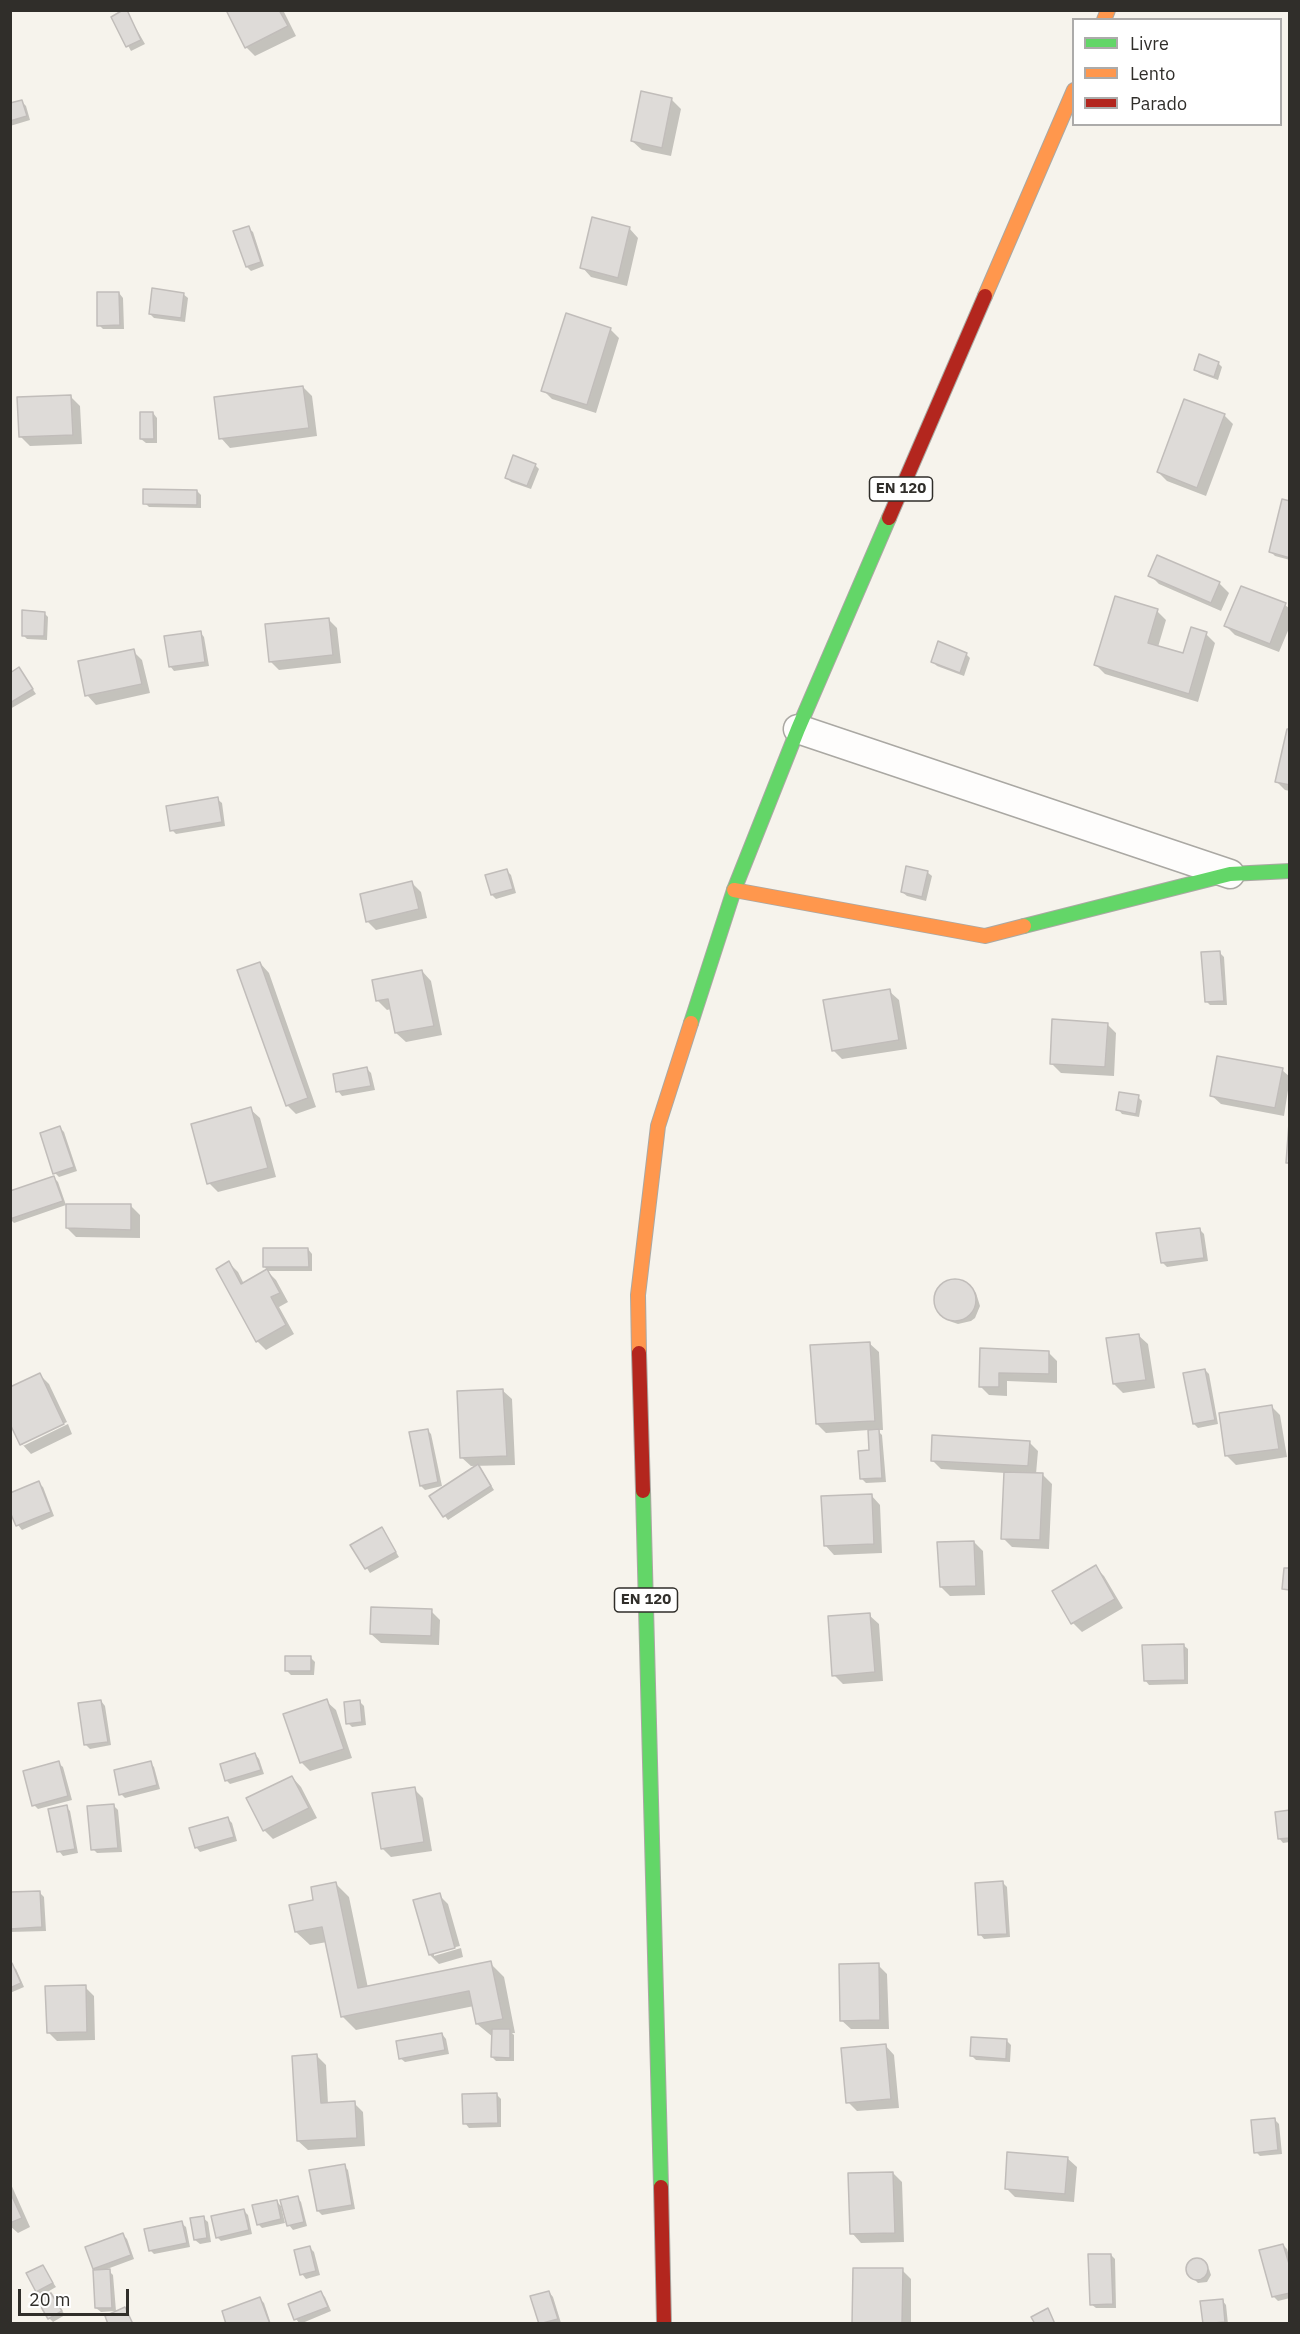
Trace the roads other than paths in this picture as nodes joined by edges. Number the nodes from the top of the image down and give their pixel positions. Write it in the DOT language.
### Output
graph roads {
  1 [pos="1072,95"];
  2 [pos="798,729"];
  3 [pos="1290,871"];
  4 [pos="1230,874"];
  5 [pos="734,890"];
  6 [pos="664,2324"];
  1 -- 2 [label="main road, EN 120"];
  2 -- 4 [label="street"];
  2 -- 5 [label="main road, EN 120"];
  3 -- 4 [label="main road"];
  4 -- 5 [label="main road"];
  5 -- 6 [label="main road, EN 120"];
}
